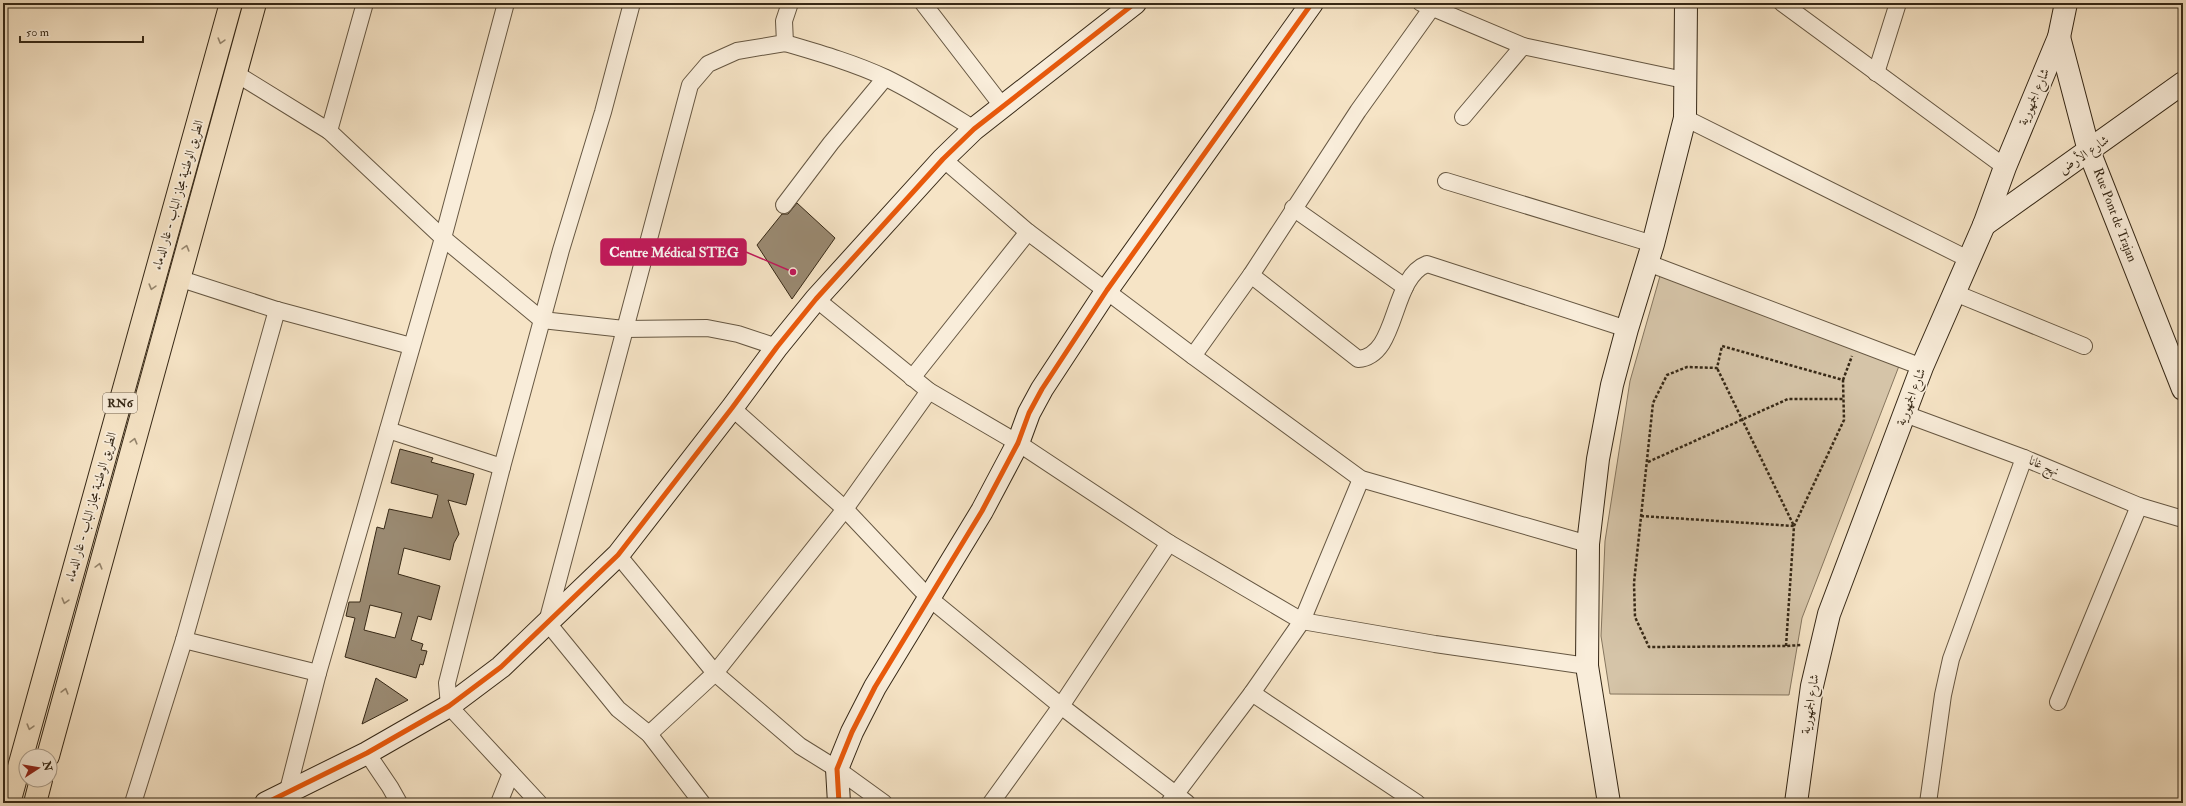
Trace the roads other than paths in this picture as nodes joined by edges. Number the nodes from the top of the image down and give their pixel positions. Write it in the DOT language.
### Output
graph roads {
  1 [pos="231,3"];
  2 [pos="254,3"];
  3 [pos="365,3"];
  4 [pos="506,3"];
  5 [pos="632,3"];
  6 [pos="790,3"];
  7 [pos="923,3"];
  8 [pos="1135,3"];
  9 [pos="1312,3"];
  10 [pos="1686,3"];
  11 [pos="1782,3"];
  12 [pos="1898,3"];
  13 [pos="2066,3"];
  14 [pos="1426,6"];
  15 [pos="2059,37"];
  16 [pos="785,43"];
  17 [pos="1522,46"];
  18 [pos="235,73"];
  19 [pos="1876,73"];
  20 [pos="885,78"];
  21 [pos="1684,80"];
  22 [pos="2183,83"];
  23 [pos="1003,107"];
  24 [pos="1463,116"];
  25 [pos="1685,118"];
  26 [pos="974,129"];
  27 [pos="329,131"];
  28 [pos="2090,151"];
  29 [pos="943,159"];
  30 [pos="2005,167"];
  31 [pos="1446,181"];
  32 [pos="784,205"];
  33 [pos="1293,208"];
  34 [pos="1984,225"];
  35 [pos="1028,232"];
  36 [pos="443,238"];
  37 [pos="1650,253"];
  38 [pos="1968,259"];
  39 [pos="1251,275"];
  40 [pos="178,278"];
  41 [pos="1405,287"];
  42 [pos="1108,290"];
  43 [pos="1955,293"];
  44 [pos="816,299"];
  45 [pos="277,310"];
  46 [pos="542,320"];
  47 [pos="624,329"];
  48 [pos="1627,329"];
  49 [pos="410,346"];
  50 [pos="777,346"];
  51 [pos="2084,346"];
  52 [pos="1193,356"];
  53 [pos="1922,367"];
  54 [pos="912,378"];
  55 [pos="2183,389"];
  56 [pos="929,391"];
  57 [pos="732,408"];
  58 [pos="1905,414"];
  59 [pos="388,430"];
  60 [pos="1018,443"];
  61 [pos="2024,458"];
  62 [pos="502,467"];
  63 [pos="1361,479"];
  64 [pos="2139,506"];
  65 [pos="845,509"];
  66 [pos="2183,519"];
  67 [pos="1169,543"];
  68 [pos="1588,544"];
  69 [pos="618,555"];
  70 [pos="929,598"];
  71 [pos="547,622"];
  72 [pos="1302,622"];
  73 [pos="184,640"];
  74 [pos="1586,666"];
  75 [pos="715,673"];
  76 [pos="318,674"];
  77 [pos="1252,693"];
  78 [pos="2058,702"];
  79 [pos="449,706"];
  80 [pos="1061,706"];
  81 [pos="649,734"];
  82 [pos="50,748"];
  83 [pos="367,753"];
  84 [pos="837,769"];
  85 [pos="511,773"];
  86 [pos="39,788"];
  87 [pos="290,798"];
  88 [pos="1177,800"];
  89 [pos="9,803"];
  90 [pos="35,803"];
  91 [pos="133,803"];
  92 [pos="266,803"];
  93 [pos="399,803"];
  94 [pos="499,803"];
  95 [pos="539,803"];
  96 [pos="702,803"];
  97 [pos="839,803"];
  98 [pos="884,803"];
  99 [pos="991,803"];
  100 [pos="1417,803"];
  101 [pos="1610,803"];
  102 [pos="1796,803"];
  103 [pos="1928,803"];
  1 -- 89 [label="highway, الطريق الوطنية مجاز الباب - غار الدماء / RN6, one-way"];
  2 -- 18 [label="highway, الطريق الوطنية مجاز الباب - غار الدماء / RN6"];
  3 -- 27 [label="street"];
  4 -- 36 [label="street"];
  5 -- 46 [label="street"];
  6 -- 16 [label="street"];
  7 -- 23 [label="street"];
  8 -- 23 [label="street"];
  9 -- 42 [label="street"];
  10 -- 21 [label="street"];
  11 -- 19 [label="street"];
  12 -- 19 [label="street"];
  13 -- 15 [label="street, شارع الجمهورية"];
  14 -- 17 [label="street"];
  14 -- 33 [label="street"];
  15 -- 28 [label="street, Rue Pont de Trajan"];
  15 -- 30 [label="street, شارع الجمهورية"];
  16 -- 20 [label="street"];
  16 -- 47 [label="street"];
  17 -- 21 [label="street"];
  17 -- 24 [label="street"];
  18 -- 27 [label="street"];
  40 -- 18 [label="highway, الطريق الوطنية مجاز الباب - غار الدماء / RN6, one-way"];
  19 -- 30 [label="street"];
  20 -- 26 [label="street"];
  20 -- 32 [label="street"];
  21 -- 25 [label="street"];
  22 -- 28 [label="street, شارع الأرض"];
  23 -- 26 [label="street"];
  25 -- 37 [label="street"];
  25 -- 38 [label="street"];
  26 -- 29 [label="street"];
  27 -- 36 [label="street"];
  28 -- 34 [label="street, شارع الأرض"];
  28 -- 55 [label="street, Rue Pont de Trajan"];
  29 -- 35 [label="street"];
  29 -- 44 [label="street"];
  30 -- 34 [label="street, شارع الجمهورية"];
  31 -- 37 [label="street"];
  33 -- 39 [label="street"];
  33 -- 41 [label="street"];
  34 -- 38 [label="street, شارع الجمهورية"];
  35 -- 42 [label="street"];
  35 -- 54 [label="street"];
  36 -- 46 [label="street"];
  36 -- 49 [label="street"];
  37 -- 48 [label="street"];
  37 -- 53 [label="street"];
  38 -- 43 [label="street, شارع الجمهورية"];
  39 -- 41 [label="street"];
  39 -- 52 [label="street"];
  40 -- 45 [label="street"];
  82 -- 40 [label="highway, الطريق الوطنية مجاز الباب - غار الدماء / RN6, one-way"];
  41 -- 48 [label="street"];
  42 -- 52 [label="street"];
  42 -- 60 [label="street"];
  43 -- 51 [label="street"];
  43 -- 53 [label="street, شارع الجمهورية"];
  44 -- 50 [label="street"];
  44 -- 54 [label="street"];
  45 -- 49 [label="street"];
  45 -- 73 [label="street"];
  46 -- 47 [label="street"];
  46 -- 62 [label="street"];
  47 -- 50 [label="street"];
  47 -- 71 [label="street"];
  48 -- 68 [label="street"];
  49 -- 59 [label="street"];
  50 -- 57 [label="street"];
  52 -- 63 [label="street"];
  53 -- 58 [label="street, شارع الجمهورية"];
  54 -- 56 [label="street"];
  56 -- 60 [label="street"];
  56 -- 65 [label="street"];
  57 -- 65 [label="street"];
  57 -- 69 [label="street"];
  58 -- 61 [label="street, نهج غانا"];
  58 -- 102 [label="street, شارع الجمهورية"];
  59 -- 62 [label="street"];
  59 -- 76 [label="street"];
  60 -- 67 [label="street"];
  60 -- 70 [label="street"];
  61 -- 64 [label="street, نهج غانا"];
  61 -- 103 [label="street"];
  62 -- 79 [label="street"];
  63 -- 68 [label="street"];
  63 -- 72 [label="street"];
  64 -- 66 [label="street, نهج غانا"];
  64 -- 78 [label="street"];
  65 -- 70 [label="street"];
  65 -- 75 [label="street"];
  67 -- 72 [label="street"];
  67 -- 80 [label="street"];
  68 -- 74 [label="street"];
  69 -- 71 [label="street"];
  69 -- 75 [label="street"];
  70 -- 80 [label="street"];
  70 -- 84 [label="street"];
  71 -- 79 [label="street"];
  71 -- 81 [label="street"];
  72 -- 74 [label="street"];
  72 -- 77 [label="street"];
  73 -- 76 [label="street"];
  73 -- 91 [label="street"];
  74 -- 101 [label="street"];
  75 -- 81 [label="street"];
  75 -- 84 [label="street"];
  76 -- 87 [label="street"];
  77 -- 88 [label="street"];
  77 -- 100 [label="street"];
  79 -- 83 [label="street"];
  79 -- 85 [label="street"];
  80 -- 88 [label="street"];
  80 -- 99 [label="street"];
  81 -- 96 [label="street"];
  83 -- 87 [label="street"];
  83 -- 93 [label="street"];
  84 -- 97 [label="street"];
  84 -- 98 [label="street"];
  85 -- 94 [label="street"];
  85 -- 95 [label="street"];
  86 -- 90 [label="highway"];
  87 -- 92 [label="street"];
}
